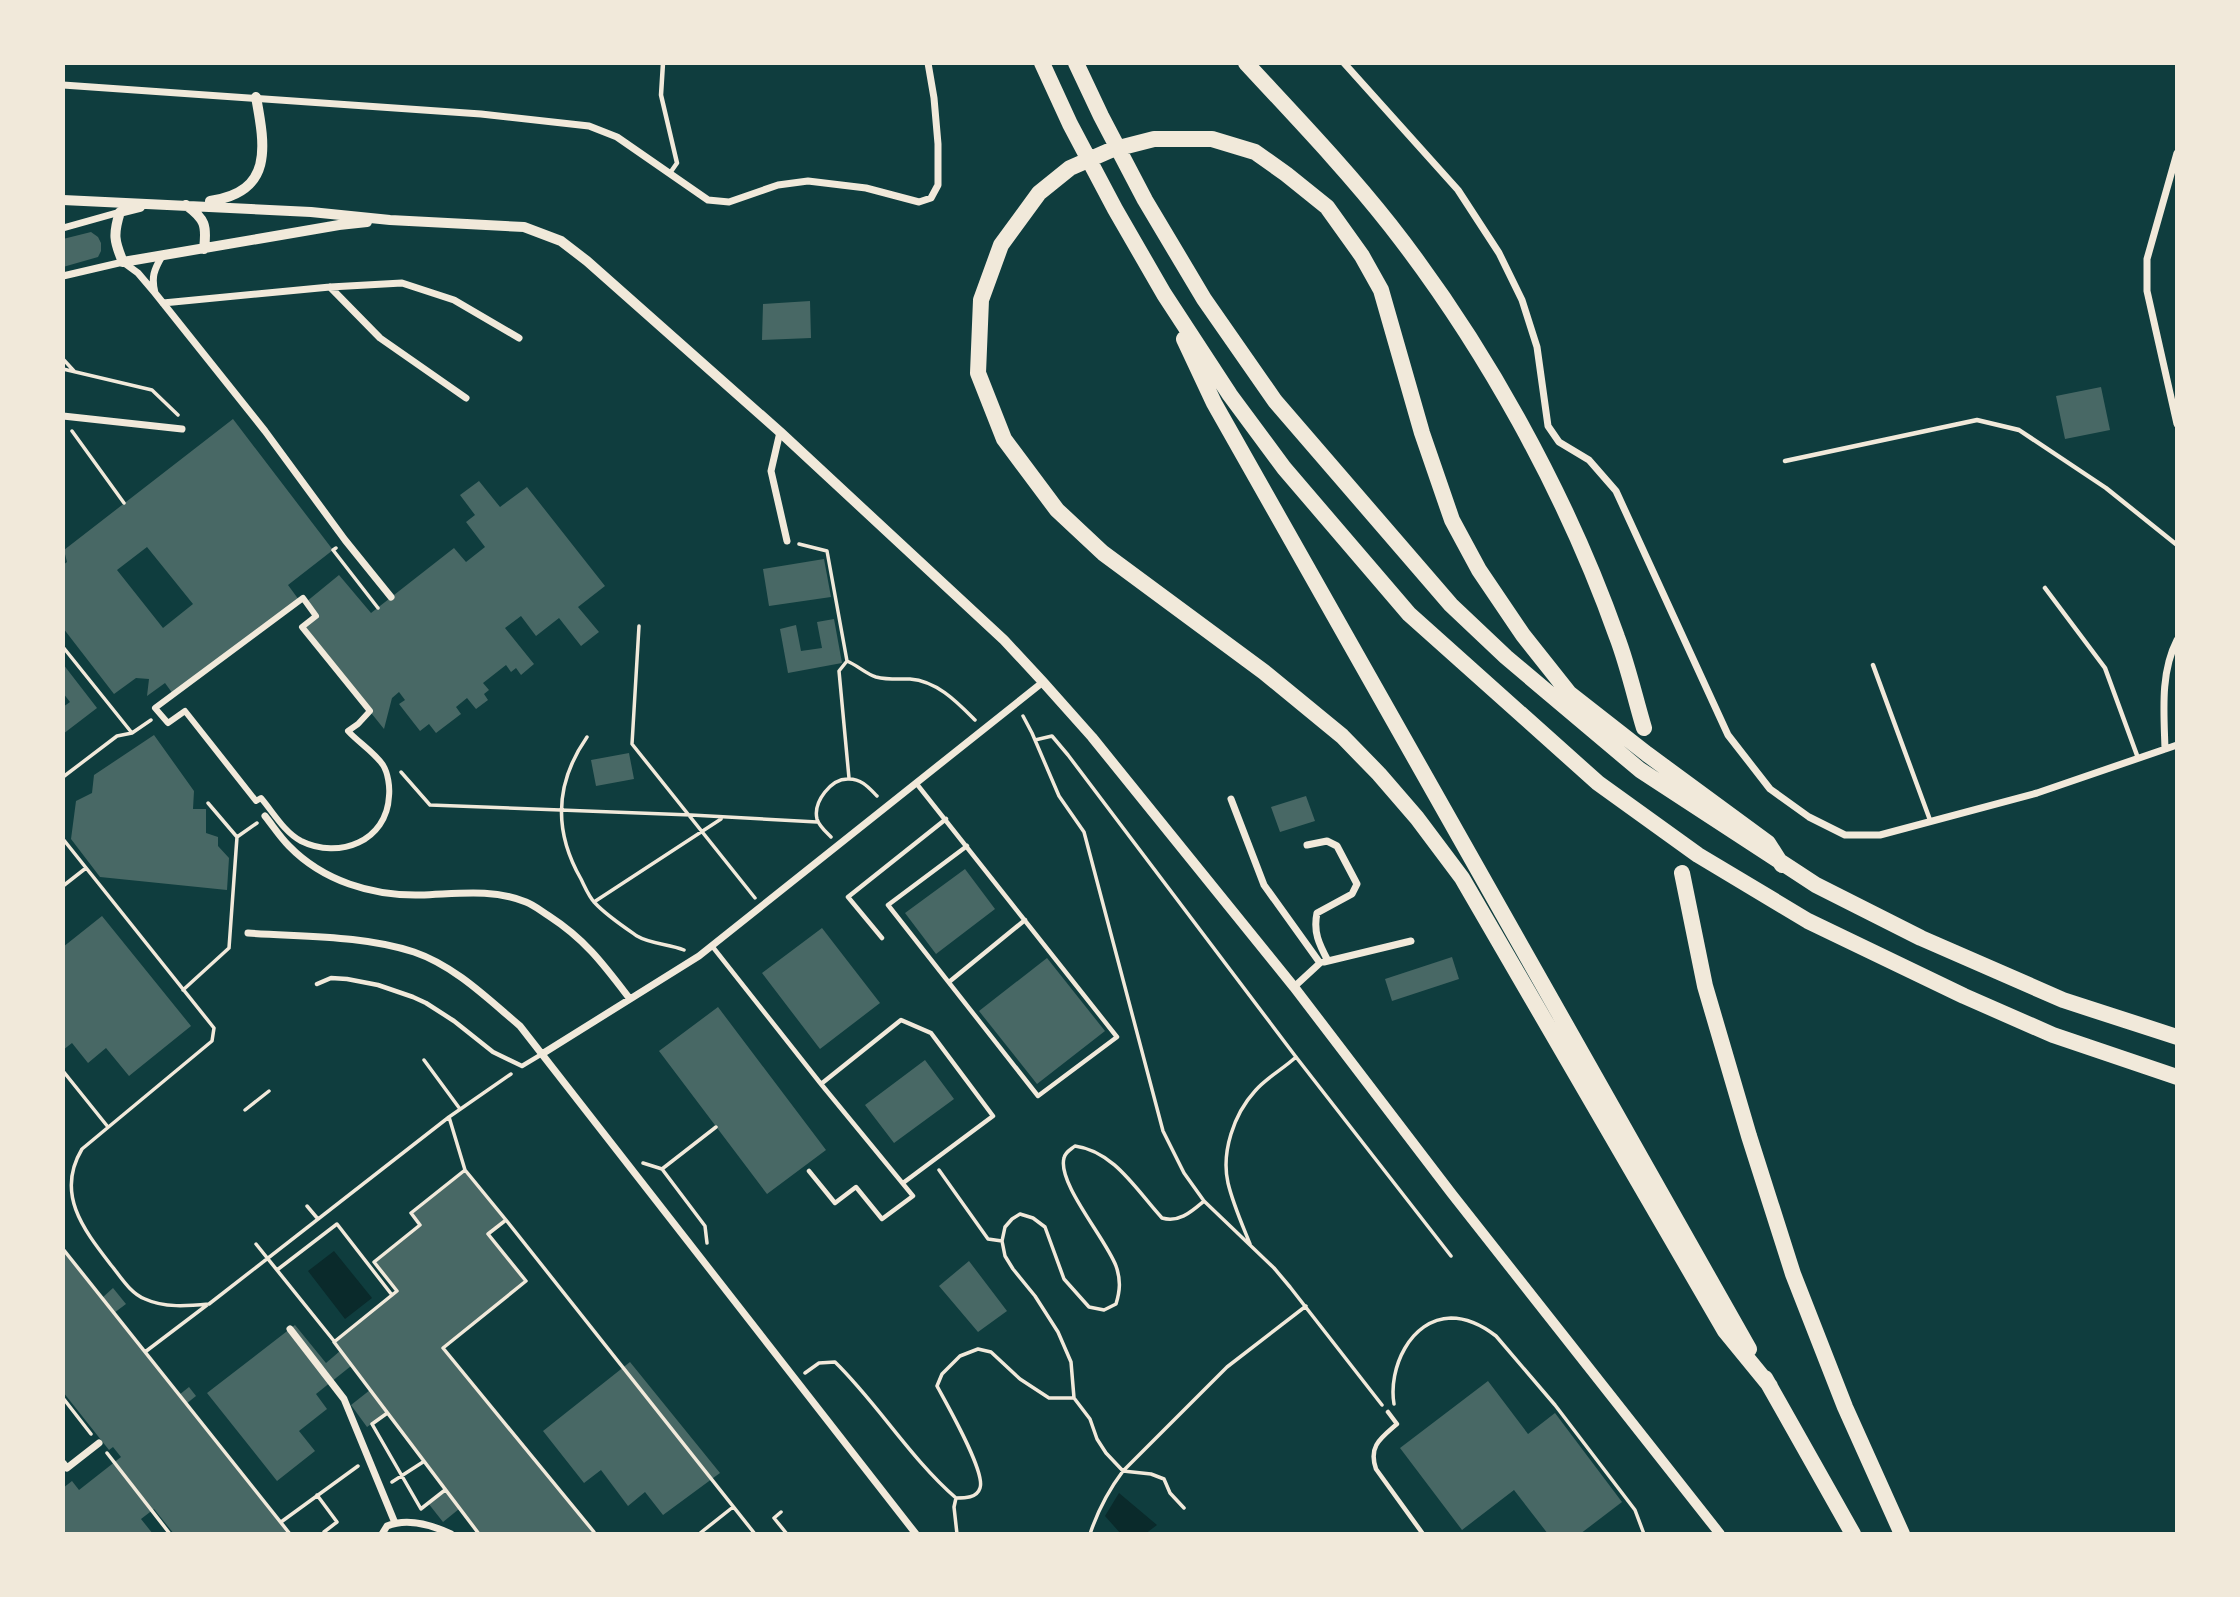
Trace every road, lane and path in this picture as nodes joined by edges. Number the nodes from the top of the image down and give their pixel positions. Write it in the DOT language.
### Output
graph roads {
  1 [pos="663,63"];
  2 [pos="928,63"];
  3 [pos="1042,63"];
  4 [pos="1076,63"];
  5 [pos="1246,63"];
  6 [pos="1344,63"];
  7 [pos="63,85"];
  8 [pos="256,97"];
  9 [pos="2177,153"];
  10 [pos="670,173"];
  11 [pos="63,200"];
  12 [pos="155,204"];
  13 [pos="186,205"];
  14 [pos="120,212"];
  15 [pos="390,220"];
  16 [pos="63,228"];
  17 [pos="204,249"];
  18 [pos="162,256"];
  19 [pos="123,262"];
  20 [pos="63,276"];
  21 [pos="330,287"];
  22 [pos="155,293"];
  23 [pos="1164,294"];
  24 [pos="163,303"];
  25 [pos="519,338"];
  26 [pos="63,359"];
  27 [pos="63,369"];
  28 [pos="76,372"];
  29 [pos="466,398"];
  30 [pos="63,416"];
  31 [pos="2177,424"];
  32 [pos="183,429"];
  33 [pos="71,430"];
  34 [pos="780,432"];
  35 [pos="1785,461"];
  36 [pos="124,503"];
  37 [pos="787,541"];
  38 [pos="2177,545"];
  39 [pos="333,550"];
  40 [pos="2045,588"];
  41 [pos="391,597"];
  42 [pos="378,608"];
  43 [pos="639,626"];
  44 [pos="2177,640"];
  45 [pos="63,647"];
  46 [pos="847,661"];
  47 [pos="1872,665"];
  48 [pos="1044,682"];
  49 [pos="1016,705"];
  50 [pos="160,713"];
  51 [pos="1644,728"];
  52 [pos="984,729"];
  53 [pos="132,733"];
  54 [pos="587,737"];
  55 [pos="1035,740"];
  56 [pos="2177,745"];
  57 [pos="2165,749"];
  58 [pos="2138,758"];
  59 [pos="394,764"];
  60 [pos="63,777"];
  61 [pos="849,779"];
  62 [pos="915,782"];
  63 [pos="1231,799"];
  64 [pos="208,803"];
  65 [pos="886,806"];
  66 [pos="561,811"];
  67 [pos="691,815"];
  68 [pos="265,816"];
  69 [pos="722,818"];
  70 [pos="946,819"];
  71 [pos="1930,820"];
  72 [pos="817,822"];
  73 [pos="703,831"];
  74 [pos="237,837"];
  75 [pos="63,839"];
  76 [pos="838,844"];
  77 [pos="1307,845"];
  78 [pos="967,846"];
  79 [pos="1782,865"];
  80 [pos="86,868"];
  81 [pos="1682,873"];
  82 [pos="63,886"];
  83 [pos="594,902"];
  84 [pos="761,905"];
  85 [pos="1026,920"];
  86 [pos="248,933"];
  87 [pos="882,938"];
  88 [pos="1411,941"];
  89 [pos="711,946"];
  90 [pos="699,956"];
  91 [pos="1324,962"];
  92 [pos="949,982"];
  93 [pos="317,984"];
  94 [pos="1294,987"];
  95 [pos="183,989"];
  96 [pos="631,999"];
  97 [pos="2177,1037"];
  98 [pos="542,1054"];
  99 [pos="1296,1056"];
  100 [pos="424,1060"];
  101 [pos="522,1066"];
  102 [pos="63,1071"];
  103 [pos="2177,1077"];
  104 [pos="821,1084"];
  105 [pos="269,1091"];
  106 [pos="245,1110"];
  107 [pos="460,1110"];
  108 [pos="450,1117"];
  109 [pos="716,1126"];
  110 [pos="108,1127"];
  111 [pos="621,1155"];
  112 [pos="933,1161"];
  113 [pos="662,1169"];
  114 [pos="465,1170"];
  115 [pos="809,1171"];
  116 [pos="903,1183"];
  117 [pos="1204,1202"];
  118 [pos="307,1206"];
  119 [pos="318,1219"];
  120 [pos="506,1220"];
  121 [pos="1003,1241"];
  122 [pos="257,1244"];
  123 [pos="1252,1248"];
  124 [pos="63,1249"];
  125 [pos="1451,1256"];
  126 [pos="268,1259"];
  127 [pos="710,1269"];
  128 [pos="277,1270"];
  129 [pos="392,1295"];
  130 [pos="209,1304"];
  131 [pos="1306,1306"];
  132 [pos="290,1329"];
  133 [pos="334,1342"];
  134 [pos="145,1352"];
  135 [pos="796,1380"];
  136 [pos="1770,1386"];
  137 [pos="1074,1398"];
  138 [pos="1388,1412"];
  139 [pos="386,1413"];
  140 [pos="99,1443"];
  141 [pos="369,1458"];
  142 [pos="423,1462"];
  143 [pos="63,1463"];
  144 [pos="1123,1471"];
  145 [pos="402,1476"];
  146 [pos="381,1489"];
  147 [pos="445,1490"];
  148 [pos="317,1496"];
  149 [pos="956,1498"];
  150 [pos="733,1507"];
  151 [pos="1184,1508"];
  152 [pos="421,1509"];
  153 [pos="152,1510"];
  154 [pos="782,1512"];
  155 [pos="281,1522"];
  156 [pos="405,1522"];
  157 [pos="395,1523"];
  158 [pos="594,1533"];
  159 [pos="170,1534"];
  160 [pos="290,1534"];
  161 [pos="325,1534"];
  162 [pos="382,1534"];
  163 [pos="452,1534"];
  164 [pos="479,1534"];
  165 [pos="699,1534"];
  166 [pos="755,1534"];
  167 [pos="787,1534"];
  168 [pos="916,1534"];
  169 [pos="957,1534"];
  170 [pos="1090,1534"];
  171 [pos="1423,1534"];
  172 [pos="1644,1534"];
  173 [pos="1720,1534"];
  174 [pos="1853,1534"];
  175 [pos="1902,1534"];
  1 -- 10 [label="lane"];
  2 -- 10 [label="street"];
  3 -- 23 [label="highway"];
  4 -- 79 [label="highway"];
  5 -- 51 [label="highway"];
  6 -- 71 [label="street"];
  7 -- 8 [label="street"];
  8 -- 10 [label="street"];
  8 -- 13 [label="street"];
  9 -- 31 [label="street"];
  11 -- 12 [label="street"];
  12 -- 13 [label="street"];
  12 -- 14 [label="street"];
  13 -- 15 [label="street"];
  13 -- 17 [label="street"];
  14 -- 16 [label="street"];
  14 -- 19 [label="street"];
  15 -- 17 [label="street"];
  15 -- 34 [label="street"];
  17 -- 18 [label="street"];
  18 -- 19 [label="street"];
  18 -- 22 [label="street"];
  19 -- 20 [label="street"];
  19 -- 22 [label="street"];
  21 -- 24 [label="street"];
  21 -- 25 [label="street"];
  21 -- 29 [label="street"];
  22 -- 24 [label="street"];
  23 -- 103 [label="highway"];
  23 -- 136 [label="highway"];
  24 -- 41 [label="street"];
  26 -- 28 [label="path"];
  27 -- 28 [label="path"];
  28 -- 32 [label="path"];
  30 -- 32 [label="street"];
  33 -- 36 [label="path"];
  34 -- 37 [label="street"];
  34 -- 48 [label="street"];
  35 -- 38 [label="lane"];
  37 -- 46 [label="path"];
  39 -- 42 [label="path"];
  40 -- 58 [label="lane"];
  43 -- 67 [label="path"];
  44 -- 57 [label="street"];
  45 -- 53 [label="path"];
  46 -- 52 [label="path"];
  46 -- 61 [label="path"];
  47 -- 71 [label="lane"];
  48 -- 49 [label="street"];
  48 -- 94 [label="street"];
  49 -- 52 [label="street"];
  49 -- 55 [label="path"];
  50 -- 50 [label="street"];
  50 -- 53 [label="path"];
  52 -- 62 [label="street"];
  53 -- 60 [label="path"];
  54 -- 66 [label="path"];
  55 -- 99 [label="path"];
  55 -- 117 [label="path"];
  56 -- 57 [label="street"];
  57 -- 58 [label="street"];
  58 -- 71 [label="street"];
  59 -- 66 [label="path"];
  61 -- 65 [label="path"];
  61 -- 72 [label="path"];
  62 -- 65 [label="street"];
  62 -- 70 [label="lane"];
  63 -- 91 [label="street"];
  64 -- 74 [label="path"];
  65 -- 76 [label="street"];
  66 -- 67 [label="path"];
  66 -- 83 [label="path"];
  67 -- 69 [label="path"];
  67 -- 73 [label="path"];
  68 -- 74 [label="path"];
  68 -- 96 [label="street"];
  69 -- 72 [label="path"];
  69 -- 73 [label="path"];
  70 -- 78 [label="lane"];
  70 -- 87 [label="lane"];
  72 -- 76 [label="path"];
  73 -- 83 [label="path"];
  73 -- 84 [label="path"];
  74 -- 95 [label="path"];
  75 -- 80 [label="path"];
  76 -- 84 [label="street"];
  77 -- 91 [label="street"];
  78 -- 85 [label="lane"];
  78 -- 92 [label="lane"];
  79 -- 97 [label="highway"];
  79 -- 136 [label="highway"];
  80 -- 82 [label="path"];
  80 -- 95 [label="path"];
  81 -- 175 [label="highway"];
  83 -- 90 [label="path"];
  84 -- 89 [label="street"];
  85 -- 92 [label="lane"];
  85 -- 92 [label="lane"];
  86 -- 98 [label="street"];
  88 -- 91 [label="street"];
  89 -- 90 [label="street"];
  89 -- 104 [label="lane"];
  90 -- 96 [label="street"];
  91 -- 94 [label="street"];
  93 -- 101 [label="lane"];
  94 -- 173 [label="street"];
  95 -- 110 [label="path"];
  96 -- 98 [label="street"];
  98 -- 101 [label="lane"];
  98 -- 111 [label="street"];
  99 -- 123 [label="path"];
  99 -- 125 [label="path"];
  100 -- 107 [label="path"];
  101 -- 107 [label="path"];
  102 -- 110 [label="path"];
  104 -- 112 [label="lane"];
  104 -- 116 [label="lane"];
  105 -- 106 [label="path"];
  107 -- 108 [label="path"];
  108 -- 114 [label="path"];
  108 -- 119 [label="path"];
  109 -- 113 [label="path"];
  110 -- 130 [label="path"];
  111 -- 113 [label="path"];
  111 -- 127 [label="street"];
  112 -- 116 [label="lane"];
  112 -- 121 [label="path"];
  113 -- 127 [label="path"];
  114 -- 120 [label="path"];
  114 -- 129 [label="path"];
  115 -- 116 [label="lane"];
  117 -- 121 [label="path"];
  117 -- 123 [label="path"];
  118 -- 119 [label="path"];
  119 -- 126 [label="path"];
  120 -- 150 [label="path"];
  120 -- 158 [label="path"];
  121 -- 137 [label="path"];
  122 -- 126 [label="path"];
  123 -- 131 [label="path"];
  124 -- 134 [label="path"];
  126 -- 128 [label="path"];
  126 -- 130 [label="path"];
  127 -- 135 [label="street"];
  128 -- 129 [label="path"];
  128 -- 133 [label="path"];
  129 -- 133 [label="path"];
  130 -- 134 [label="path"];
  131 -- 138 [label="path"];
  131 -- 144 [label="path"];
  132 -- 141 [label="street"];
  133 -- 139 [label="path"];
  134 -- 155 [label="path"];
  135 -- 149 [label="path"];
  135 -- 168 [label="street"];
  136 -- 174 [label="highway"];
  137 -- 144 [label="path"];
  137 -- 149 [label="path"];
  138 -- 171 [label="lane"];
  138 -- 172 [label="path"];
  139 -- 142 [label="path"];
  139 -- 145 [label="path"];
  140 -- 143 [label="street"];
  141 -- 146 [label="street"];
  141 -- 148 [label="path"];
  142 -- 145 [label="path"];
  142 -- 147 [label="path"];
  144 -- 151 [label="path"];
  144 -- 170 [label="path"];
  145 -- 146 [label="path"];
  145 -- 152 [label="path"];
  146 -- 157 [label="street"];
  147 -- 152 [label="path"];
  147 -- 164 [label="path"];
  148 -- 155 [label="path"];
  148 -- 161 [label="path"];
  149 -- 169 [label="path"];
  150 -- 165 [label="path"];
  150 -- 166 [label="path"];
  152 -- 156 [label="path"];
  153 -- 159 [label="path"];
  154 -- 167 [label="path"];
  155 -- 160 [label="path"];
  156 -- 157 [label="street"];
  156 -- 163 [label="street"];
  157 -- 162 [label="street"];
}
